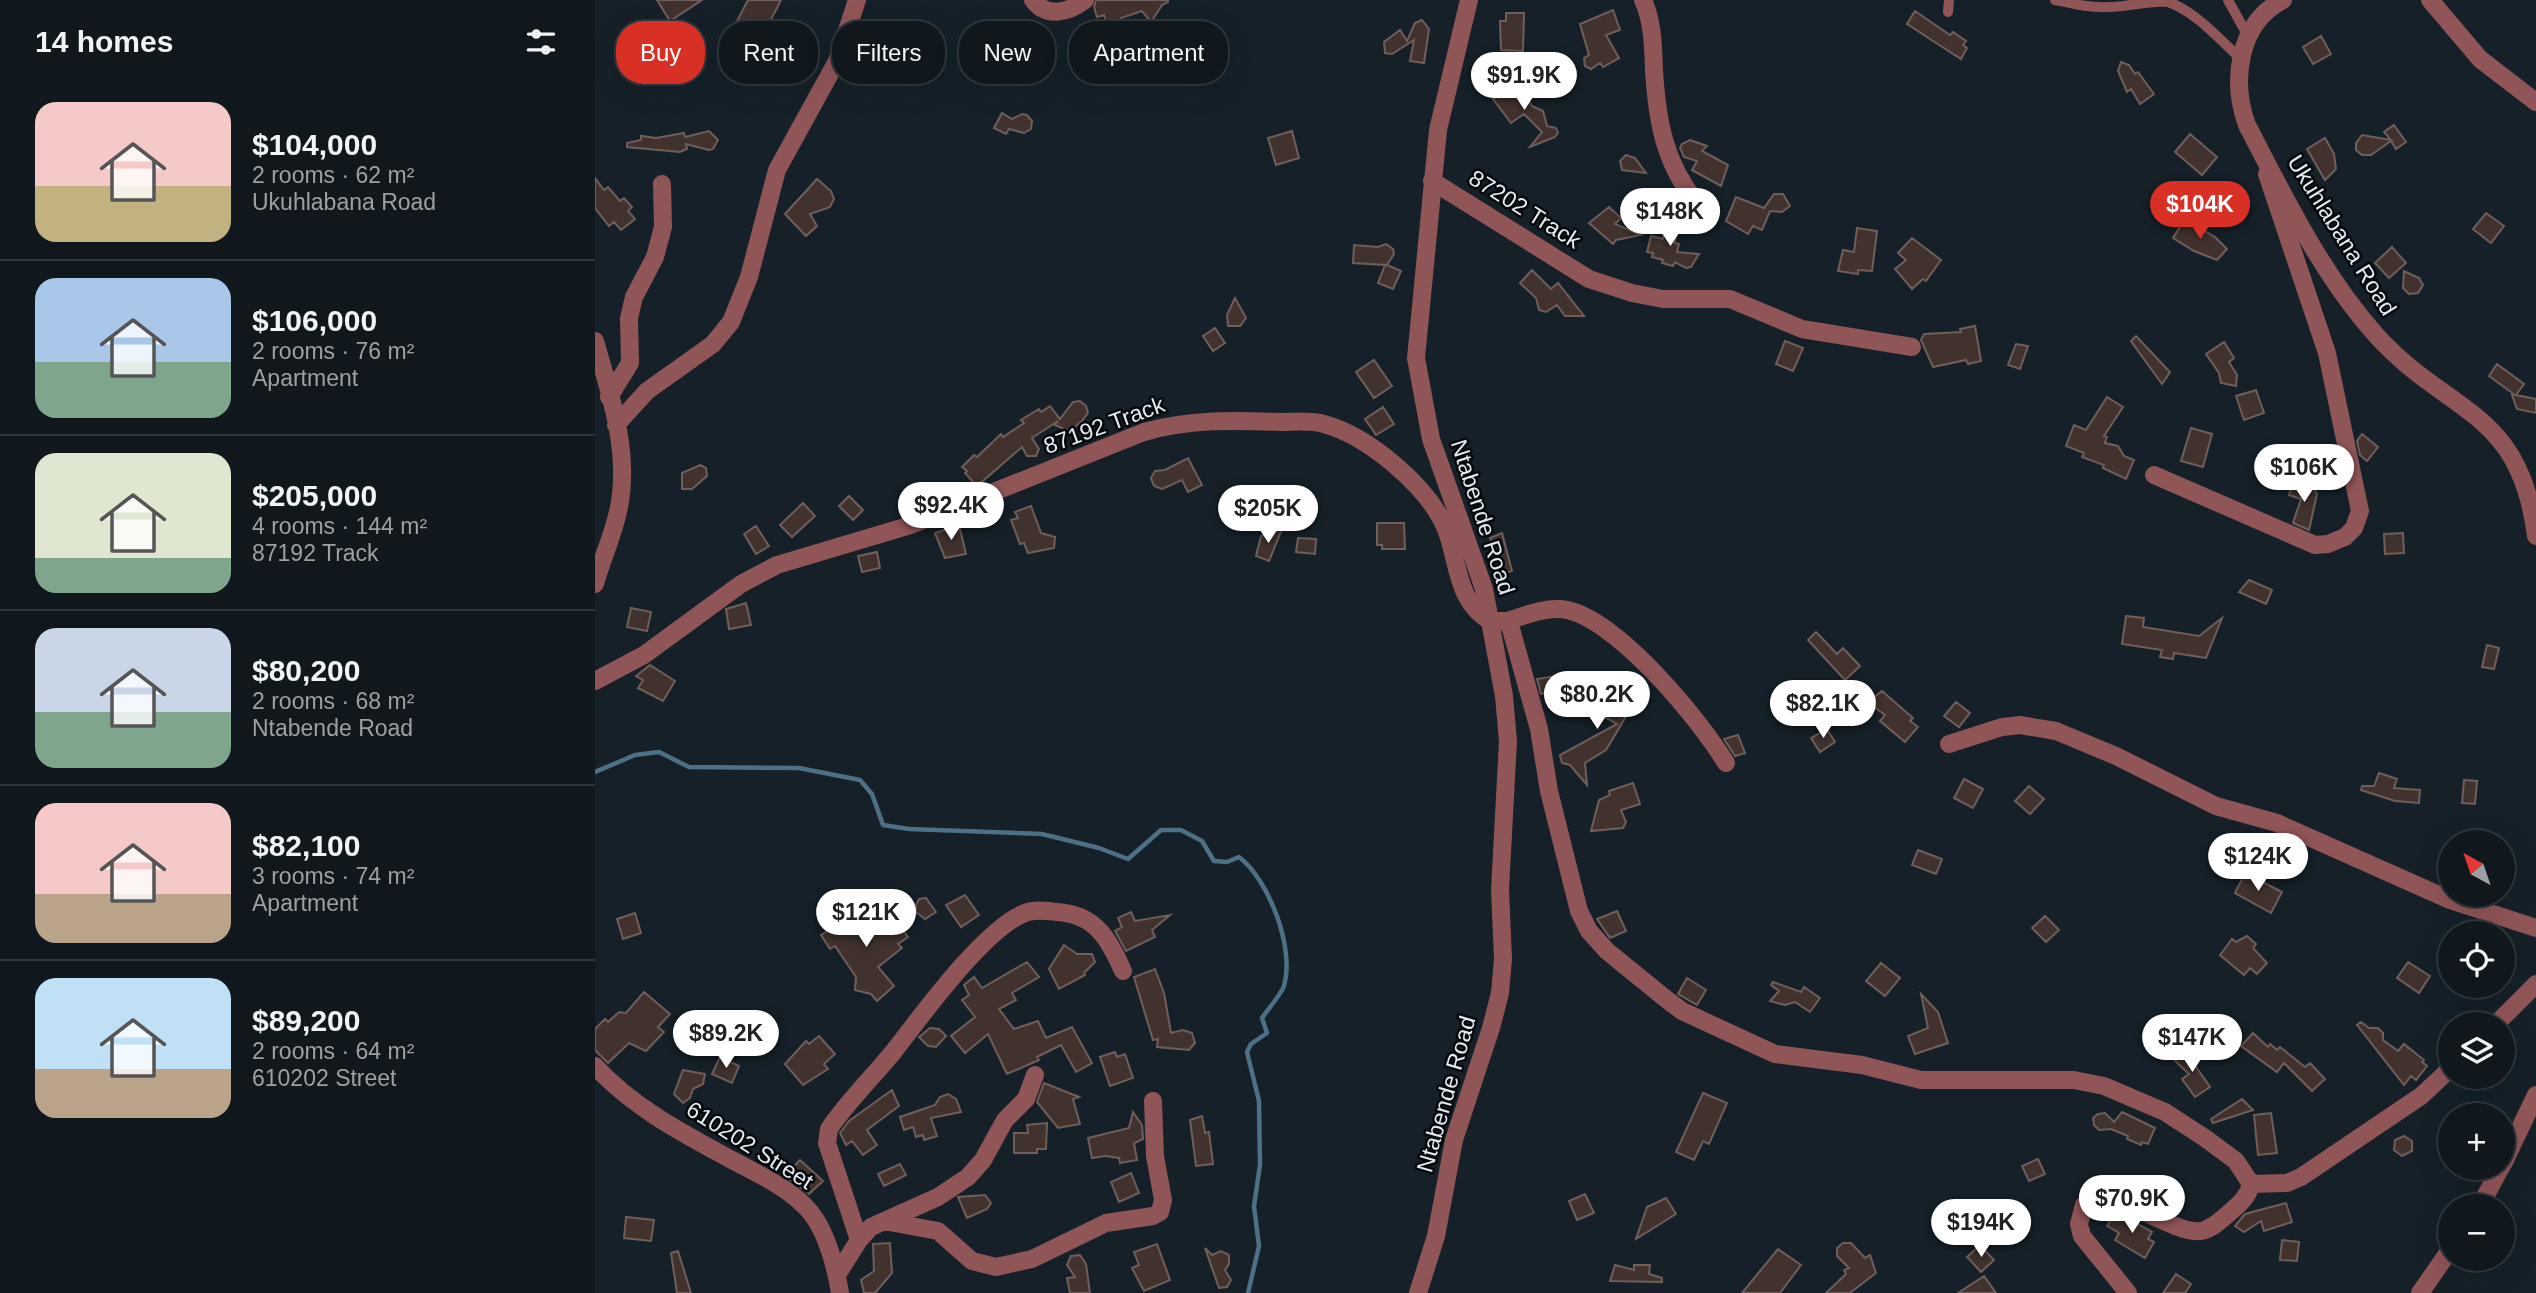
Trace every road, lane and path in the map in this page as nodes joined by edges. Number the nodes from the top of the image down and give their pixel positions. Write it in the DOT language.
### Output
graph roads {
  1 [pos="857,0"];
  2 [pos="1033,0"];
  3 [pos="1085,0"];
  4 [pos="1469,0"];
  5 [pos="1643,0"];
  6 [pos="1949,0"];
  7 [pos="2056,0"];
  8 [pos="2228,0"];
  9 [pos="2430,0"];
  10 [pos="2280,1"];
  11 [pos="1948,12"];
  12 [pos="2248,36"];
  13 [pos="2241,59"];
  14 [pos="2536,103"];
  15 [pos="2262,154"];
  16 [pos="1431,181"];
  17 [pos="662,184"];
  18 [pos="1696,202"];
  19 [pos="595,341"];
  20 [pos="1912,347"];
  21 [pos="608,397"];
  22 [pos="616,425"];
  23 [pos="2154,475"];
  24 [pos="2536,536"];
  25 [pos="595,584"];
  26 [pos="1499,621"];
  27 [pos="595,681"];
  28 [pos="1949,744"];
  29 [pos="1726,764"];
  30 [pos="2536,928"];
  31 [pos="1123,971"];
  32 [pos="2536,984"];
  33 [pos="2507,1012"];
  34 [pos="595,1066"];
  35 [pos="1035,1075"];
  36 [pos="2438,1080"];
  37 [pos="2536,1095"];
  38 [pos="1153,1101"];
  39 [pos="2515,1139"];
  40 [pos="2251,1184"];
  41 [pos="884,1221"];
  42 [pos="859,1240"];
  43 [pos="2438,1267"];
  44 [pos="837,1275"];
  45 [pos="840,1293"];
  46 [pos="1418,1293"];
  47 [pos="2128,1293"];
  48 [pos="2420,1293"];
  1 -- 22 [label="street"];
  2 -- 3 [label="street"];
  4 -- 16 [label="street, Ntabende Road"];
  5 -- 18 [label="street"];
  6 -- 11 [label="lane"];
  7 -- 13 [label="lane"];
  8 -- 12 [label="lane"];
  9 -- 14 [label="street"];
  10 -- 12 [label="street, Ukuhlabana Road"];
  12 -- 13 [label="street, Ukuhlabana Road"];
  13 -- 15 [label="street, Ukuhlabana Road"];
  15 -- 23 [label="street"];
  15 -- 24 [label="street, Ukuhlabana Road"];
  16 -- 20 [label="street, 87202 Track"];
  16 -- 26 [label="street, Ntabende Road"];
  17 -- 21 [label="street"];
  19 -- 21 [label="street"];
  21 -- 22 [label="street"];
  22 -- 25 [label="street"];
  26 -- 27 [label="street, 87192 Track"];
  26 -- 29 [label="street"];
  26 -- 40 [label="street"];
  26 -- 46 [label="street, Ntabende Road"];
  28 -- 30 [label="street"];
  31 -- 42 [label="street"];
  32 -- 33 [label="street"];
  34 -- 44 [label="street, 610202 Street"];
  35 -- 41 [label="street"];
  36 -- 40 [label="street"];
  37 -- 39 [label="street"];
  38 -- 41 [label="street"];
  40 -- 47 [label="street"];
  41 -- 42 [label="street"];
  42 -- 44 [label="street"];
  43 -- 48 [label="street"];
  44 -- 45 [label="street, 610202 Street"];
}
